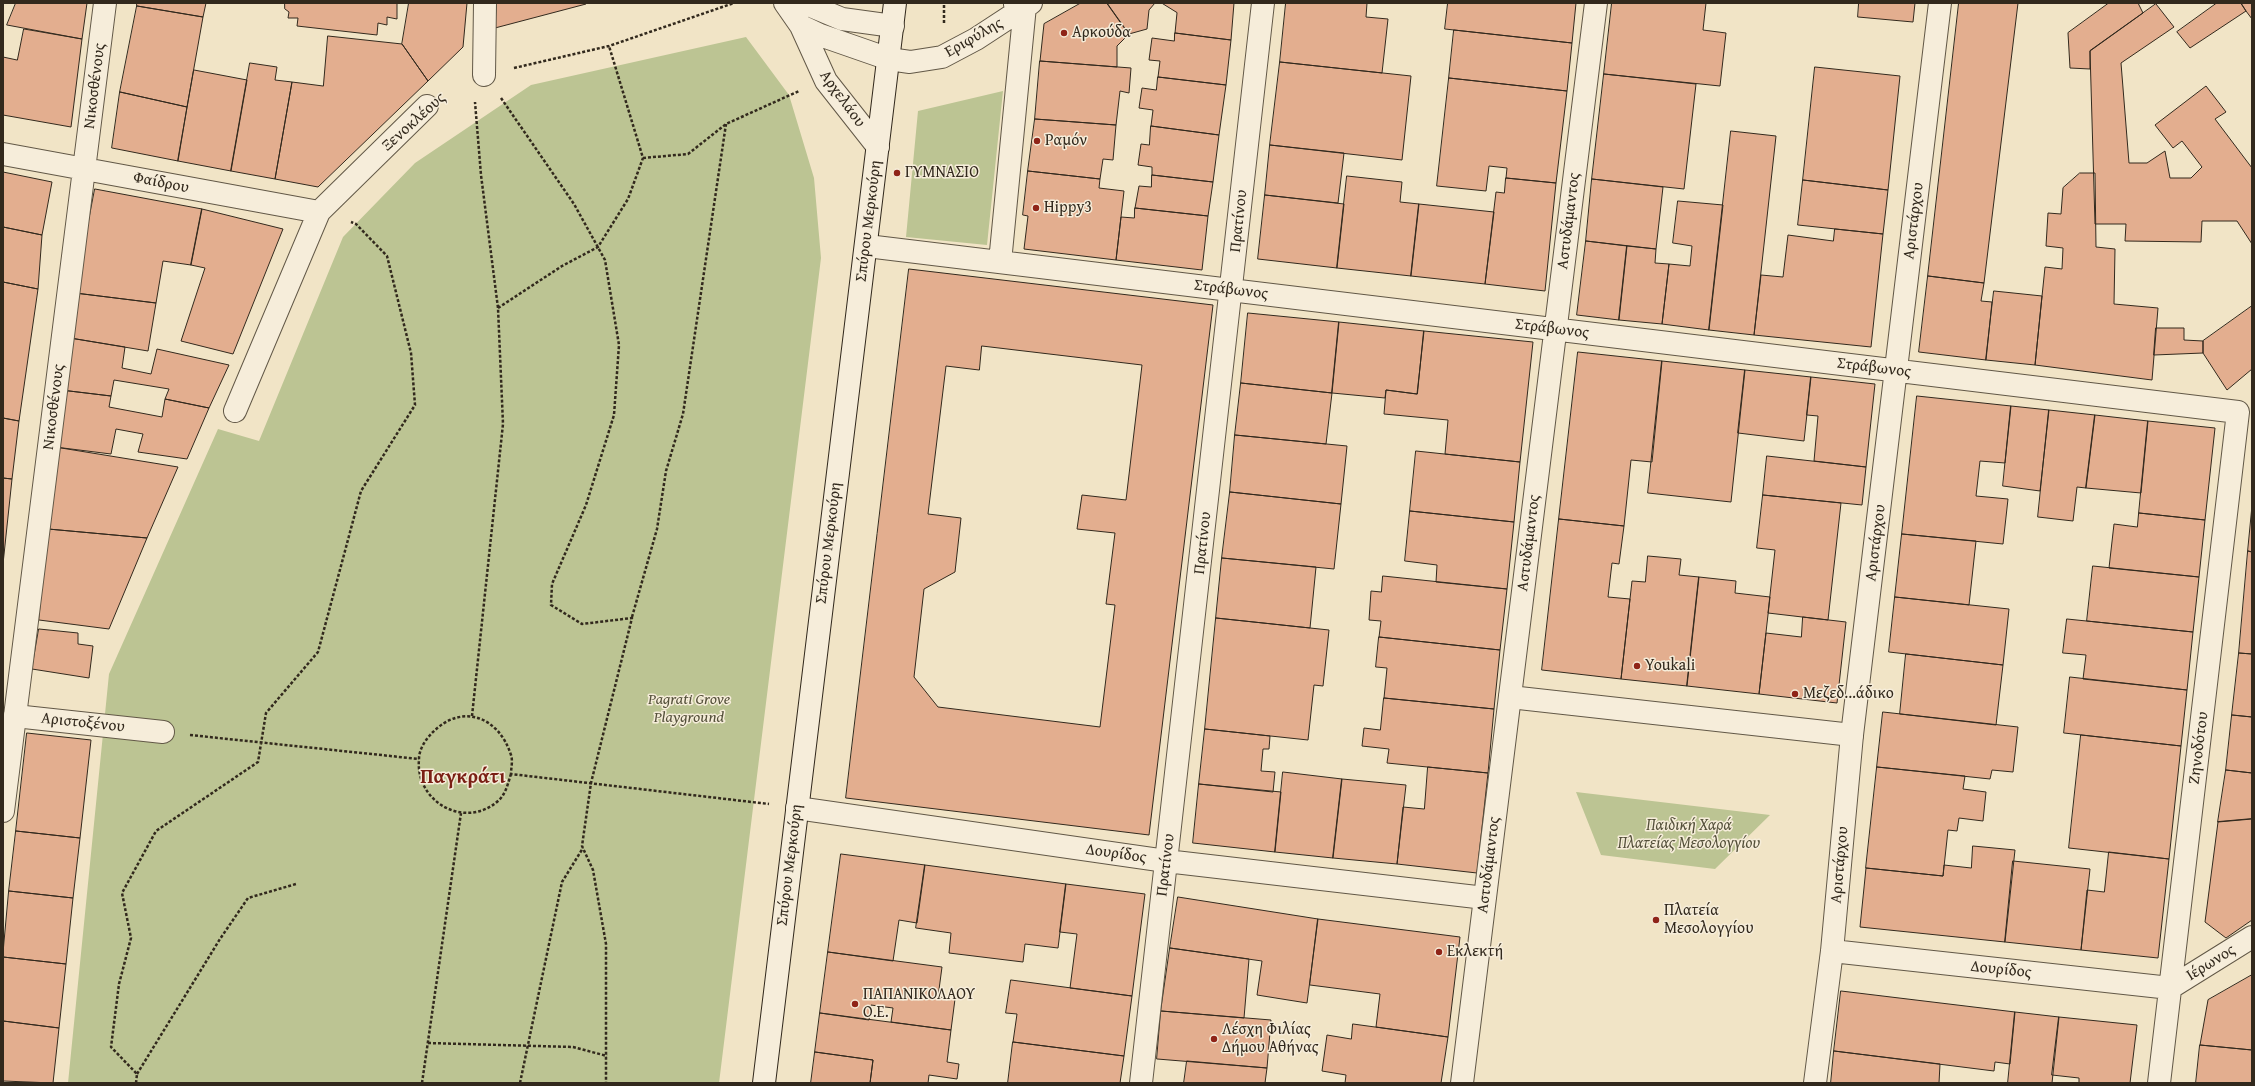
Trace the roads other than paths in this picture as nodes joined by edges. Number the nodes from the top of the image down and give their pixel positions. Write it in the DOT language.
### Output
graph roads {
  1 [pos="105,3"];
  2 [pos="485,3"];
  3 [pos="785,3"];
  4 [pos="804,3"];
  5 [pos="895,3"];
  6 [pos="1263,3"];
  7 [pos="1596,3"];
  8 [pos="1940,3"];
  9 [pos="1021,4"];
  10 [pos="801,26"];
  11 [pos="893,26"];
  12 [pos="888,59"];
  13 [pos="484,75"];
  14 [pos="427,106"];
  15 [pos="878,147"];
  16 [pos="3,154"];
  17 [pos="84,169"];
  18 [pos="318,212"];
  19 [pos="866,246"];
  20 [pos="1000,262"];
  21 [pos="1231,290"];
  22 [pos="1556,329"];
  23 [pos="1897,370"];
  24 [pos="2245,407"];
  25 [pos="235,411"];
  26 [pos="1510,697"];
  27 [pos="9,715"];
  28 [pos="163,732"];
  29 [pos="1852,735"];
  30 [pos="796,808"];
  31 [pos="3,811"];
  32 [pos="1166,861"];
  33 [pos="1485,898"];
  34 [pos="2252,937"];
  35 [pos="1832,951"];
  36 [pos="2170,988"];
  37 [pos="764,1083"];
  38 [pos="1141,1083"];
  39 [pos="1462,1083"];
  40 [pos="1815,1083"];
  41 [pos="2159,1083"];
  1 -- 17 [label="street, Νικοσθένους"];
  2 -- 13 [label="street"];
  3 -- 10 [label="street, Αρχελάου"];
  4 -- 11 [label="street"];
  5 -- 11 [label="street, Σπύρου Μερκούρη"];
  6 -- 21 [label="street, Πρατίνου"];
  7 -- 22 [label="street, Αστυδάμαντος"];
  8 -- 23 [label="street, Αριστάρχου"];
  9 -- 12 [label="street, Εριφύλης"];
  9 -- 20 [label="street"];
  10 -- 12 [label="street"];
  10 -- 15 [label="street, Αρχελάου"];
  11 -- 12 [label="street, Σπύρου Μερκούρη"];
  12 -- 15 [label="street, Σπύρου Μερκούρη"];
  14 -- 18 [label="street, Ξενοκλέους"];
  15 -- 19 [label="street, Σπύρου Μερκούρη"];
  16 -- 17 [label="street, Φαίδρου"];
  17 -- 18 [label="street, Φαίδρου"];
  17 -- 27 [label="street, Νικοσθένους"];
  18 -- 25 [label="street, Ξενοκλέους"];
  19 -- 20 [label="street, Στράβωνος"];
  19 -- 30 [label="street, Σπύρου Μερκούρη"];
  20 -- 21 [label="street, Στράβωνος"];
  21 -- 22 [label="street, Στράβωνος"];
  21 -- 32 [label="street, Πρατίνου"];
  22 -- 23 [label="street, Στράβωνος"];
  22 -- 26 [label="street, Αστυδάμαντος"];
  23 -- 24 [label="street, Στράβωνος"];
  23 -- 29 [label="street, Αριστάρχου"];
  24 -- 36 [label="street, Ζηνοδότου"];
  26 -- 29 [label="street"];
  26 -- 33 [label="street, Αστυδάμαντος"];
  27 -- 28 [label="street, Αριστοξένου"];
  27 -- 31 [label="street, Νικοσθένους"];
  29 -- 35 [label="street, Αριστάρχου"];
  30 -- 32 [label="street, Δουρίδος"];
  30 -- 37 [label="street, Σπύρου Μερκούρη"];
  32 -- 33 [label="street, Δουρίδος"];
  32 -- 38 [label="street, Πρατίνου"];
  33 -- 39 [label="street, Αστυδάμαντος"];
  34 -- 36 [label="street, Ιέρωνος"];
  35 -- 36 [label="street, Δουρίδος"];
  35 -- 40 [label="street, Αριστάρχου"];
  36 -- 41 [label="street, Ζηνοδότου"];
}
